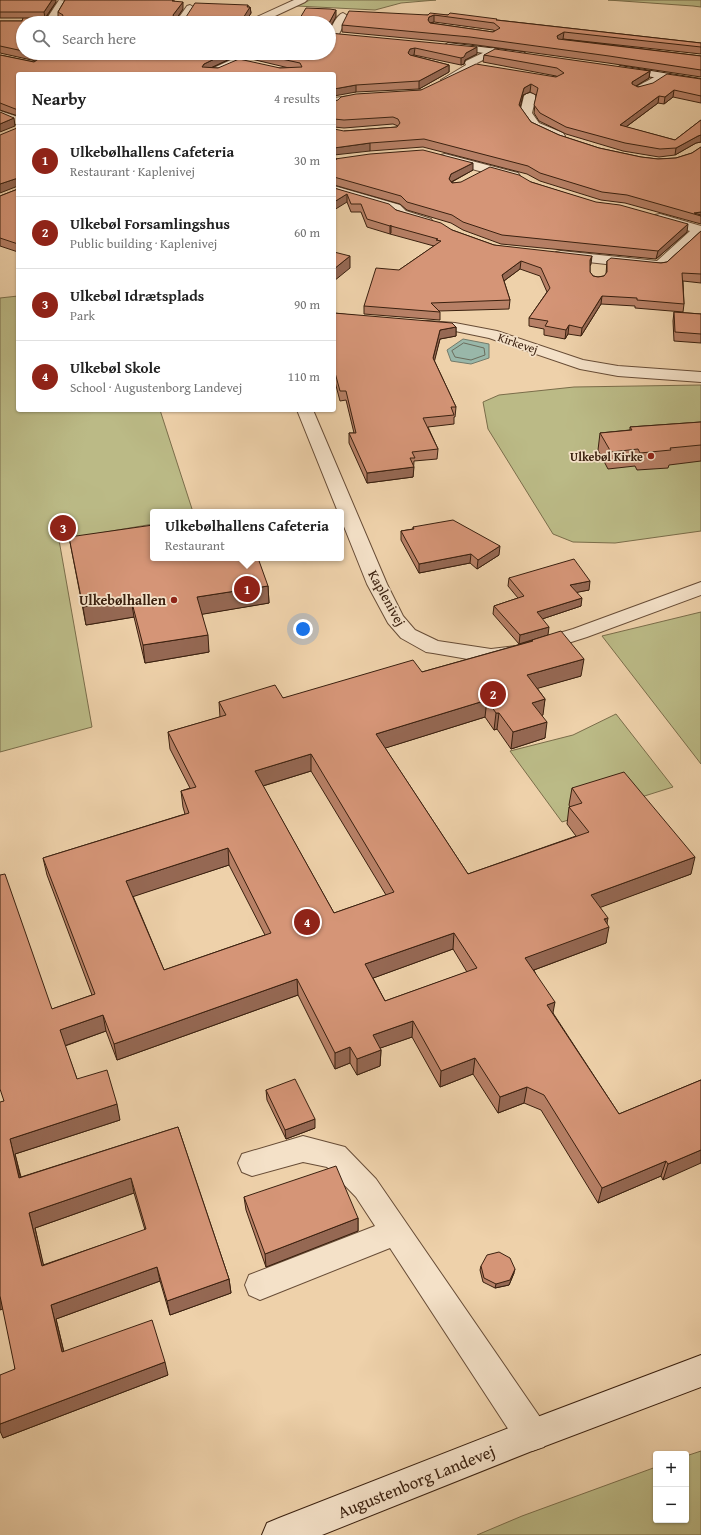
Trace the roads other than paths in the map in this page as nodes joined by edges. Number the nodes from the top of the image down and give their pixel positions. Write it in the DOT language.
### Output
graph roads {
  1 [pos="302,0"];
  2 [pos="63,2"];
  3 [pos="190,8"];
  4 [pos="54,16"];
  5 [pos="185,16"];
  6 [pos="267,16"];
  7 [pos="343,16"];
  8 [pos="336,27"];
  9 [pos="336,36"];
  10 [pos="348,37"];
  11 [pos="471,37"];
  12 [pos="440,45"];
  13 [pos="463,47"];
  14 [pos="493,51"];
  15 [pos="531,56"];
  16 [pos="238,61"];
  17 [pos="252,64"];
  18 [pos="607,66"];
  19 [pos="450,67"];
  20 [pos="469,68"];
  21 [pos="486,68"];
  22 [pos="213,72"];
  23 [pos="663,76"];
  24 [pos="701,82"];
  25 [pos="440,83"];
  26 [pos="371,85"];
  27 [pos="638,90"];
  28 [pos="530,96"];
  29 [pos="336,100"];
  30 [pos="0,114"];
  31 [pos="16,120"];
  32 [pos="570,140"];
  33 [pos="430,154"];
  34 [pos="487,169"];
  35 [pos="523,178"];
  36 [pos="468,179"];
  37 [pos="336,191"];
  38 [pos="649,215"];
  39 [pos="439,225"];
  40 [pos="545,254"];
  41 [pos="606,260"];
  42 [pos="660,266"];
  43 [pos="597,274"];
  44 [pos="654,281"];
  45 [pos="416,324"];
  46 [pos="701,377"];
  47 [pos="306,412"];
  48 [pos="701,588"];
  49 [pos="252,1163"];
  50 [pos="396,1232"];
  51 [pos="260,1285"];
  52 [pos="701,1371"];
  53 [pos="532,1435"];
  54 [pos="279,1535"];
  1 -- 6 [label="street"];
  2 -- 4 [label="street"];
  3 -- 5 [label="street"];
  7 -- 8 [label="street"];
  9 -- 10 [label="street"];
  11 -- 13 [label="street"];
  12 -- 13 [label="street"];
  13 -- 14 [label="street"];
  14 -- 15 [label="street"];
  14 -- 20 [label="street"];
  16 -- 17 [label="street"];
  16 -- 22 [label="street"];
  18 -- 23 [label="street"];
  19 -- 20 [label="street"];
  20 -- 21 [label="street"];
  20 -- 25 [label="street"];
  23 -- 24 [label="street"];
  23 -- 27 [label="street"];
  26 -- 29 [label="street"];
  28 -- 32 [label="street"];
  30 -- 31 [label="street"];
  33 -- 34 [label="street"];
  34 -- 35 [label="street"];
  34 -- 36 [label="street"];
  37 -- 39 [label="street"];
  38 -- 42 [label="street"];
  40 -- 41 [label="street"];
  41 -- 42 [label="street"];
  41 -- 43 [label="street"];
  42 -- 44 [label="street"];
  45 -- 46 [label="street, Kirkevej"];
  47 -- 48 [label="street, Kaplenivej"];
  49 -- 50 [label="street"];
  50 -- 51 [label="street"];
  50 -- 53 [label="street"];
  52 -- 53 [label="street, Augustenborg Landevej"];
  53 -- 54 [label="street, Augustenborg Landevej"];
}
